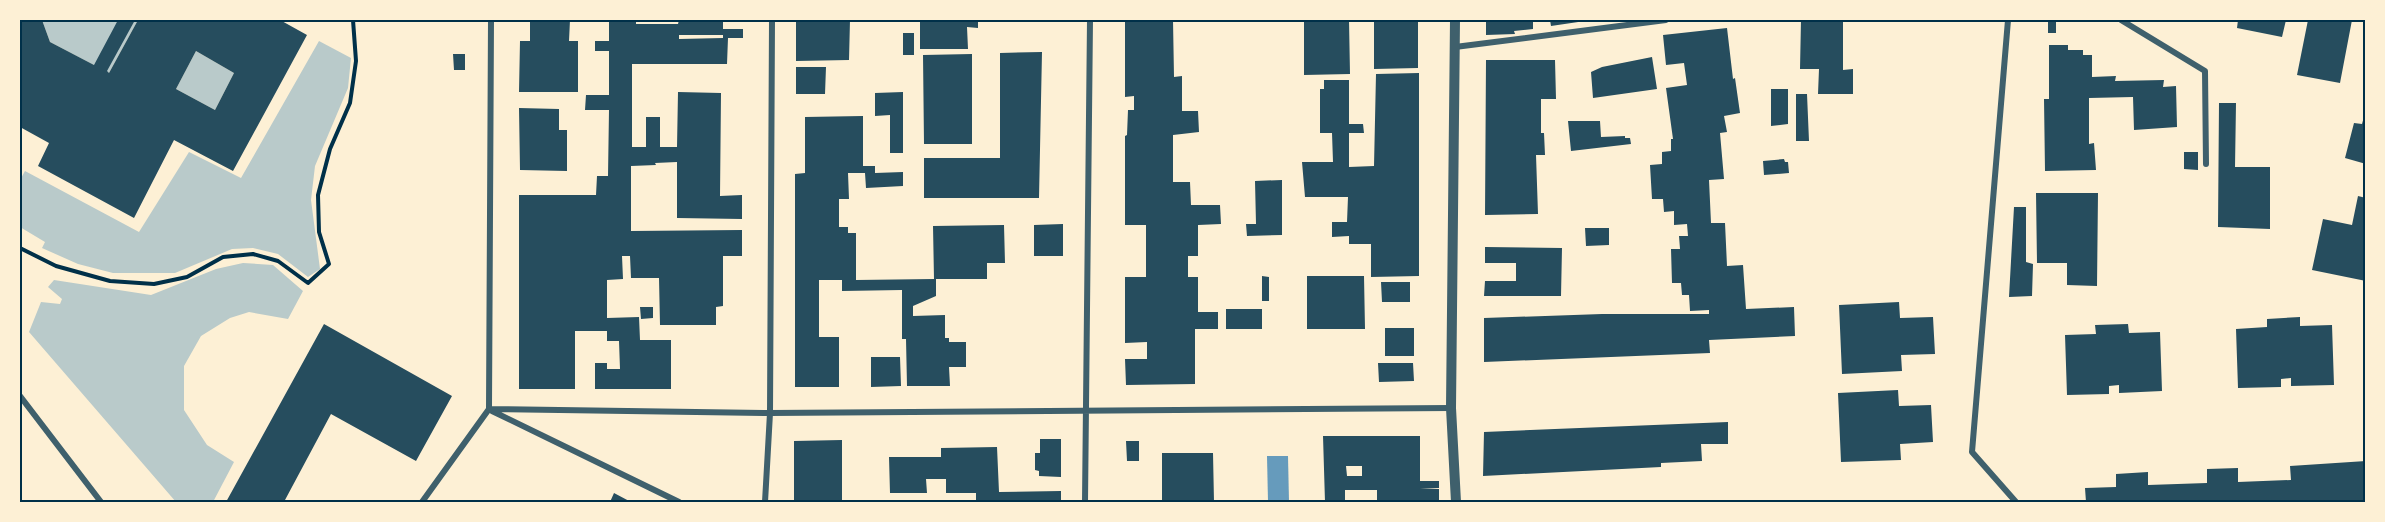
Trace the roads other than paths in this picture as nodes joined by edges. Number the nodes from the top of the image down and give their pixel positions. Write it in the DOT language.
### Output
graph roads {
  1 [pos="491,20"];
  2 [pos="772,20"];
  3 [pos="1090,20"];
  4 [pos="1455,20"];
  5 [pos="1666,20"];
  6 [pos="2008,20"];
  7 [pos="2121,20"];
  8 [pos="1455,46"];
  9 [pos="2206,164"];
  10 [pos="20,396"];
  11 [pos="1451,408"];
  12 [pos="489,409"];
  13 [pos="1086,410"];
  14 [pos="770,413"];
  15 [pos="101,502"];
  16 [pos="422,502"];
  17 [pos="679,502"];
  18 [pos="765,502"];
  19 [pos="1085,502"];
  20 [pos="1456,502"];
  21 [pos="2016,502"];
  1 -- 12 [label="street"];
  2 -- 14 [label="street"];
  3 -- 13 [label="street"];
  4 -- 8 [label="street"];
  5 -- 8 [label="street"];
  6 -- 21 [label="street"];
  7 -- 9 [label="street"];
  8 -- 11 [label="street"];
  10 -- 15 [label="street"];
  11 -- 13 [label="street"];
  11 -- 20 [label="street"];
  12 -- 14 [label="street"];
  12 -- 16 [label="street"];
  12 -- 17 [label="street"];
  13 -- 14 [label="street"];
  13 -- 19 [label="street"];
  14 -- 18 [label="street"];
}
